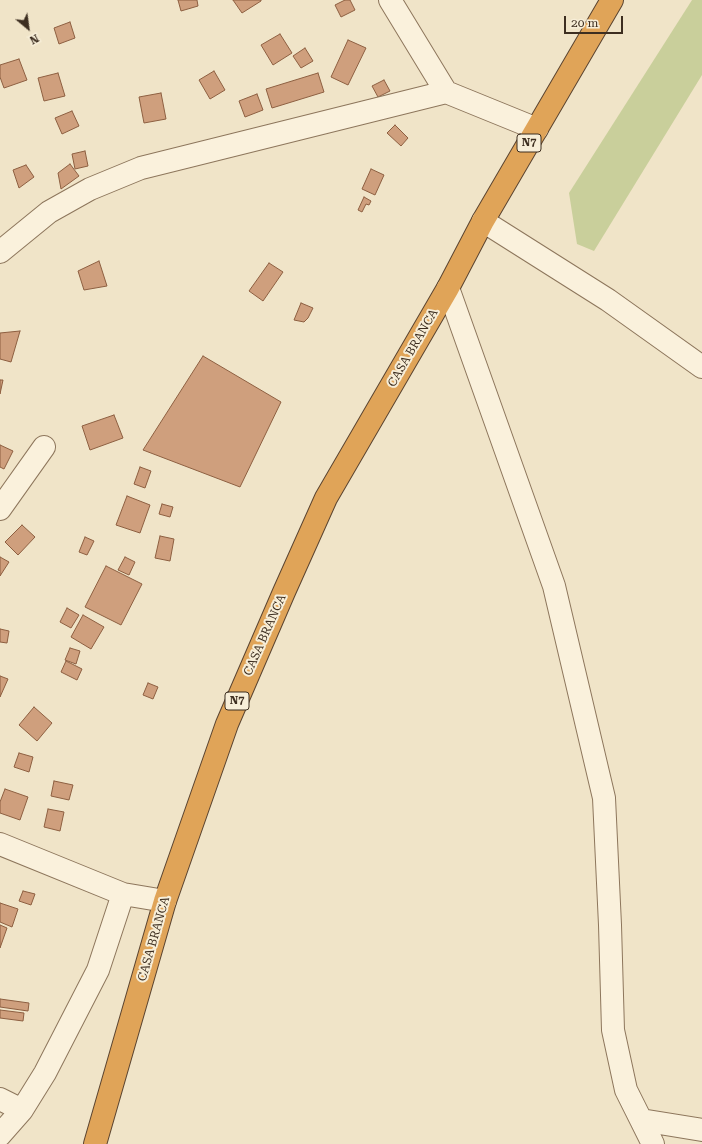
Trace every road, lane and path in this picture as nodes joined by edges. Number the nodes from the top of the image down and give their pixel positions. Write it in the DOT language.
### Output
graph roads {
  1 [pos="390,0"];
  2 [pos="612,0"];
  3 [pos="446,92"];
  4 [pos="537,129"];
  5 [pos="483,221"];
  6 [pos="0,252"];
  7 [pos="448,288"];
  8 [pos="702,367"];
  9 [pos="44,447"];
  10 [pos="0,509"];
  11 [pos="0,844"];
  12 [pos="123,894"];
  13 [pos="165,901"];
  14 [pos="0,1099"];
  15 [pos="22,1110"];
  16 [pos="640,1120"];
  17 [pos="702,1130"];
  18 [pos="0,1135"];
  19 [pos="95,1144"];
  20 [pos="652,1144"];
  1 -- 3 [label="street"];
  2 -- 4 [label="highway, N7"];
  3 -- 4 [label="street"];
  3 -- 6 [label="street"];
  4 -- 5 [label="highway, N7"];
  5 -- 7 [label="highway, N7"];
  5 -- 8 [label="street"];
  7 -- 13 [label="highway, CASA BRANCA / N7"];
  7 -- 16 [label="street"];
  9 -- 10 [label="street"];
  11 -- 12 [label="street"];
  12 -- 13 [label="street"];
  12 -- 15 [label="street"];
  13 -- 19 [label="highway, CASA BRANCA / N7"];
  14 -- 15 [label="street"];
  15 -- 18 [label="street"];
  16 -- 17 [label="street"];
  16 -- 20 [label="street"];
}
